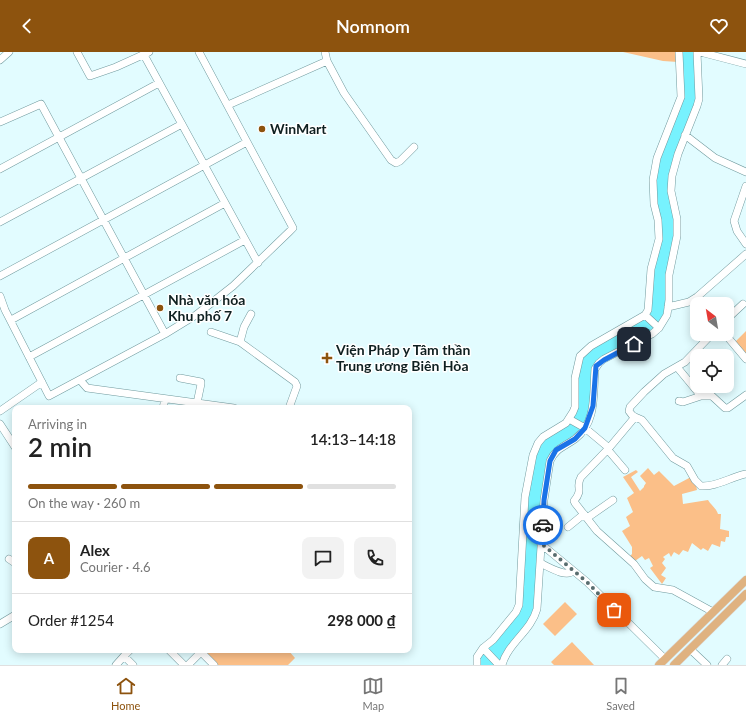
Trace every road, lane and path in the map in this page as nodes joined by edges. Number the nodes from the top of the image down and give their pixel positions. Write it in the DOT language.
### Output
graph roads {
  1 [pos="9,52"];
  2 [pos="77,52"];
  3 [pos="199,52"];
  4 [pos="325,52"];
  5 [pos="679,52"];
  6 [pos="697,52"];
  7 [pos="700,52"];
  8 [pos="147,53"];
  9 [pos="0,60"];
  10 [pos="327,61"];
  11 [pos="746,64"];
  12 [pos="160,83"];
  13 [pos="228,106"];
  14 [pos="0,122"];
  15 [pos="182,124"];
  16 [pos="685,135"];
  17 [pos="59,137"];
  18 [pos="247,142"];
  19 [pos="414,147"];
  20 [pos="204,165"];
  21 [pos="0,169"];
  22 [pos="746,172"];
  23 [pos="82,178"];
  24 [pos="746,186"];
  25 [pos="225,203"];
  26 [pos="104,220"];
  27 [pos="0,222"];
  28 [pos="245,240"];
  29 [pos="746,244"];
  30 [pos="746,254"];
  31 [pos="125,258"];
  32 [pos="258,263"];
  33 [pos="0,276"];
  34 [pos="144,295"];
  35 [pos="0,296"];
  36 [pos="743,304"];
  37 [pos="668,307"];
  38 [pos="734,312"];
  39 [pos="251,314"];
  40 [pos="645,315"];
  41 [pos="11,320"];
  42 [pos="659,328"];
  43 [pos="211,332"];
  44 [pos="166,334"];
  45 [pos="705,341"];
  46 [pos="731,341"];
  47 [pos="240,342"];
  48 [pos="29,357"];
  49 [pos="746,360"];
  50 [pos="677,367"];
  51 [pos="180,378"];
  52 [pos="80,380"];
  53 [pos="42,382"];
  54 [pos="746,395"];
  55 [pos="701,396"];
  56 [pos="165,399"];
  57 [pos="679,401"];
  58 [pos="197,403"];
  59 [pos="164,405"];
  60 [pos="212,405"];
  61 [pos="290,405"];
  62 [pos="0,411"];
  63 [pos="635,417"];
  64 [pos="569,419"];
  65 [pos="0,424"];
  66 [pos="585,428"];
  67 [pos="12,442"];
  68 [pos="609,449"];
  69 [pos="625,470"];
  70 [pos="746,474"];
  71 [pos="613,500"];
  72 [pos="585,516"];
  73 [pos="568,527"];
  74 [pos="542,544"];
  75 [pos="540,563"];
  76 [pos="574,571"];
  77 [pos="746,580"];
  78 [pos="746,594"];
  79 [pos="713,612"];
  80 [pos="12,617"];
  81 [pos="0,624"];
  82 [pos="483,648"];
  83 [pos="690,649"];
  84 [pos="127,653"];
  85 [pos="172,653"];
  86 [pos="198,653"];
  87 [pos="202,653"];
  88 [pos="124,656"];
  89 [pos="727,659"];
  90 [pos="662,662"];
  91 [pos="116,665"];
  92 [pos="133,665"];
  93 [pos="184,665"];
  94 [pos="188,665"];
  95 [pos="214,665"];
  96 [pos="477,665"];
  97 [pos="500,665"];
  98 [pos="674,665"];
  99 [pos="707,665"];
  100 [pos="722,665"];
  1 -- 9 [label="street"];
  2 -- 8 [label="street"];
  3 -- 13 [label="street"];
  4 -- 10 [label="street"];
  5 -- 40 [label="street"];
  6 -- 16 [label="street"];
  7 -- 11 [label="street"];
  8 -- 12 [label="street"];
  10 -- 13 [label="street"];
  10 -- 19 [label="street"];
  12 -- 15 [label="street"];
  12 -- 17 [label="street"];
  13 -- 18 [label="street"];
  14 -- 17 [label="street"];
  15 -- 20 [label="street"];
  15 -- 23 [label="street"];
  16 -- 22 [label="street"];
  16 -- 37 [label="street"];
  17 -- 21 [label="street"];
  17 -- 23 [label="street"];
  18 -- 20 [label="street"];
  18 -- 32 [label="street"];
  20 -- 25 [label="street"];
  20 -- 26 [label="street"];
  23 -- 26 [label="street"];
  23 -- 27 [label="street"];
  24 -- 29 [label="street"];
  25 -- 28 [label="street"];
  25 -- 31 [label="street"];
  26 -- 31 [label="street"];
  26 -- 33 [label="street"];
  28 -- 32 [label="street"];
  28 -- 34 [label="street"];
  30 -- 37 [label="street"];
  31 -- 34 [label="street"];
  31 -- 41 [label="street"];
  32 -- 44 [label="street"];
  34 -- 44 [label="street"];
  34 -- 48 [label="street"];
  35 -- 41 [label="street"];
  36 -- 38 [label="street"];
  37 -- 42 [label="street"];
  39 -- 47 [label="street"];
  40 -- 42 [label="street"];
  40 -- 64 [label="street"];
  41 -- 48 [label="street"];
  42 -- 66 [label="street"];
  43 -- 47 [label="street"];
  44 -- 52 [label="street"];
  45 -- 50 [label="street"];
  46 -- 49 [label="street"];
  47 -- 61 [label="street"];
  48 -- 53 [label="street"];
  50 -- 55 [label="street"];
  50 -- 63 [label="street"];
  51 -- 58 [label="street"];
  52 -- 53 [label="street"];
  52 -- 56 [label="street"];
  53 -- 62 [label="street"];
  54 -- 55 [label="street"];
  55 -- 57 [label="street"];
  56 -- 58 [label="street"];
  56 -- 59 [label="street"];
  58 -- 60 [label="street"];
  63 -- 68 [label="street"];
  63 -- 70 [label="street"];
  64 -- 66 [label="street"];
  64 -- 82 [label="street"];
  65 -- 67 [label="street"];
  66 -- 68 [label="street"];
  66 -- 74 [label="street"];
  68 -- 69 [label="street"];
  68 -- 72 [label="street"];
  71 -- 72 [label="street"];
  72 -- 73 [label="street"];
  72 -- 79 [label="street"];
  74 -- 75 [label="street"];
  74 -- 76 [label="street"];
  75 -- 76 [label="street"];
  75 -- 97 [label="street"];
  76 -- 90 [label="street"];
  77 -- 79 [label="main road"];
  78 -- 83 [label="main road"];
  79 -- 90 [label="main road"];
  80 -- 81 [label="street"];
  82 -- 96 [label="street"];
  82 -- 97 [label="street"];
  83 -- 98 [label="main road"];
  83 -- 99 [label="street"];
  84 -- 88 [label="street"];
  85 -- 93 [label="street"];
  86 -- 94 [label="street"];
  87 -- 95 [label="street"];
  88 -- 91 [label="street"];
  88 -- 92 [label="street"];
  89 -- 100 [label="street"];
}
